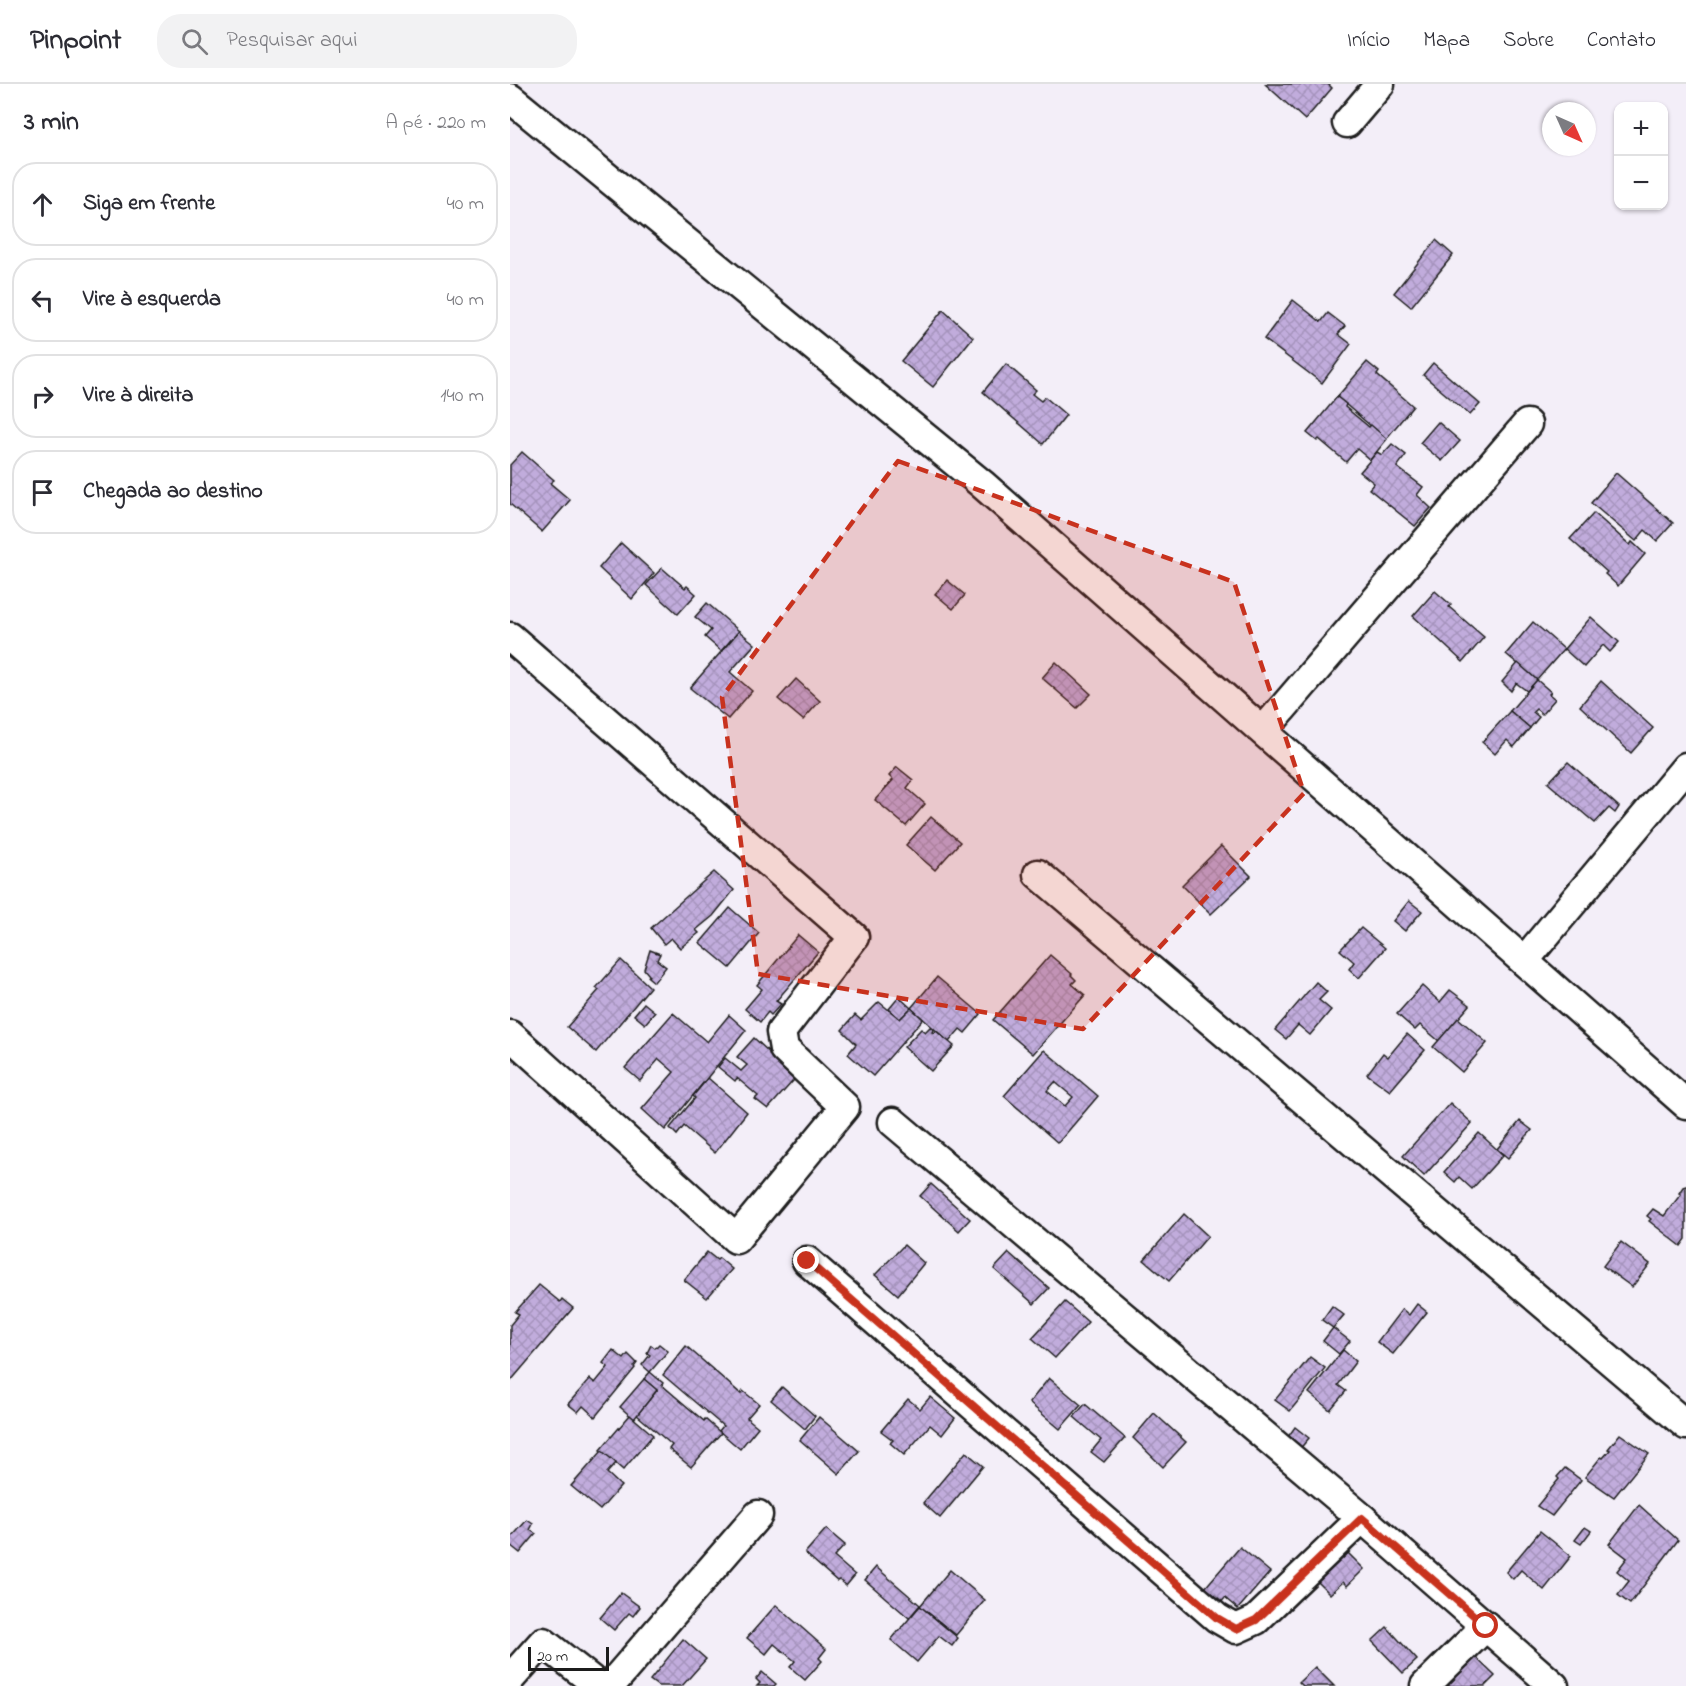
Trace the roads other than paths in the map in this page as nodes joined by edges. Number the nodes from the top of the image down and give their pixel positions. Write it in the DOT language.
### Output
graph roads {
  1 [pos="1380,84"];
  2 [pos="510,98"];
  3 [pos="1347,123"];
  4 [pos="1527,424"];
  5 [pos="510,637"];
  6 [pos="1263,731"];
  7 [pos="1686,767"];
  8 [pos="1038,874"];
  9 [pos="1524,961"];
  10 [pos="510,1035"];
  11 [pos="1686,1104"];
  12 [pos="893,1122"];
  13 [pos="807,1261"];
  14 [pos="1686,1425"];
  15 [pos="758,1515"];
  16 [pos="1362,1518"];
  17 [pos="1486,1626"];
  18 [pos="510,1679"];
  19 [pos="599,1686"];
  20 [pos="610,1686"];
  21 [pos="1425,1686"];
  22 [pos="1554,1686"];
  1 -- 3 [label="street"];
  2 -- 6 [label="street"];
  4 -- 6 [label="street"];
  5 -- 10 [label="street"];
  6 -- 9 [label="street"];
  7 -- 9 [label="street"];
  8 -- 14 [label="street"];
  9 -- 11 [label="street"];
  12 -- 16 [label="street"];
  13 -- 16 [label="street"];
  15 -- 20 [label="street"];
  16 -- 17 [label="street"];
  17 -- 21 [label="street"];
  17 -- 22 [label="street"];
  18 -- 19 [label="street"];
}
